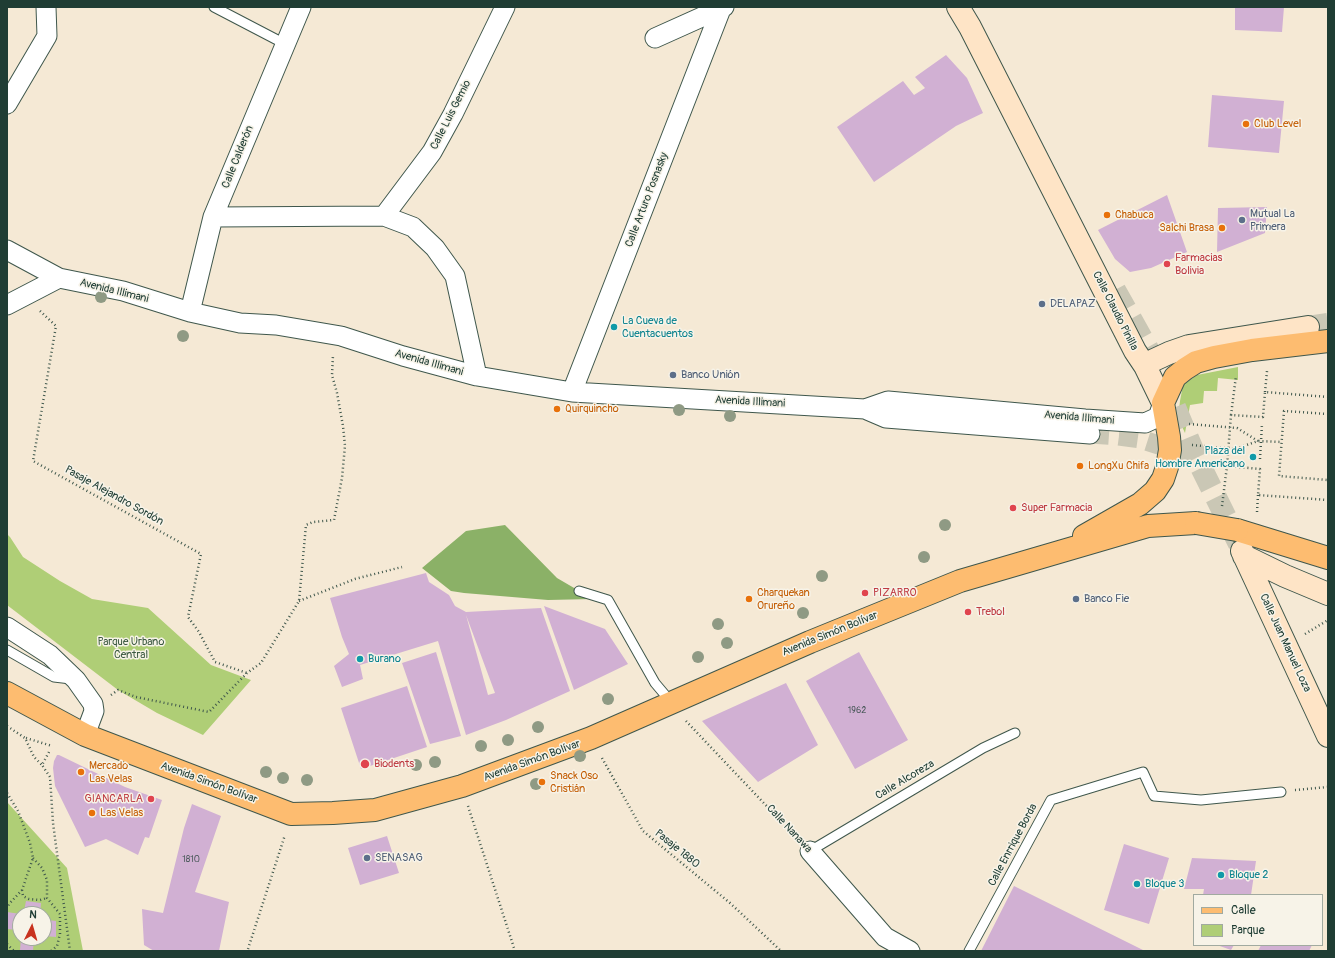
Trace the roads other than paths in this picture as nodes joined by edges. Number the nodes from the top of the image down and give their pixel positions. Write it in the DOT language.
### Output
graph roads {
  1 [pos="46,7"];
  2 [pos="214,7"];
  3 [pos="301,7"];
  4 [pos="504,7"];
  5 [pos="958,7"];
  6 [pos="723,8"];
  7 [pos="970,27"];
  8 [pos="655,38"];
  9 [pos="285,44"];
  10 [pos="988,50"];
  11 [pos="7,104"];
  12 [pos="384,216"];
  13 [pos="213,217"];
  14 [pos="7,250"];
  15 [pos="59,278"];
  16 [pos="7,305"];
  17 [pos="190,312"];
  18 [pos="1308,327"];
  19 [pos="1328,341"];
  20 [pos="1145,366"];
  21 [pos="477,376"];
  22 [pos="572,392"];
  23 [pos="1163,402"];
  24 [pos="866,409"];
  25 [pos="1090,434"];
  26 [pos="1241,546"];
  27 [pos="1049,555"];
  28 [pos="1328,558"];
  29 [pos="579,591"];
  30 [pos="1328,594"];
  31 [pos="7,627"];
  32 [pos="7,650"];
  33 [pos="76,680"];
  34 [pos="7,693"];
  35 [pos="671,702"];
  36 [pos="1015,734"];
  37 [pos="86,735"];
  38 [pos="1328,736"];
  39 [pos="1280,792"];
  40 [pos="810,851"];
  41 [pos="910,951"];
  42 [pos="969,951"];
  1 -- 11 [label="street"];
  2 -- 9 [label="lane"];
  3 -- 9 [label="street, Calle Calderón"];
  4 -- 12 [label="street, Calle Luis Gemio"];
  5 -- 7 [label="main road, Calle Claudio Pinilla"];
  6 -- 8 [label="street, Calle Arturo Posnasky"];
  6 -- 22 [label="street, Calle Arturo Posnasky"];
  7 -- 10 [label="main road, Calle Claudio Pinilla"];
  7 -- 20 [label="main road, Calle Claudio Pinilla"];
  9 -- 13 [label="street, Calle Calderón"];
  12 -- 13 [label="street"];
  12 -- 21 [label="street"];
  13 -- 17 [label="street, Calle Calderón"];
  14 -- 15 [label="street, Avenida Illimani"];
  15 -- 16 [label="street"];
  15 -- 17 [label="street, Avenida Illimani"];
  17 -- 21 [label="street, Avenida Illimani"];
  18 -- 20 [label="main road"];
  19 -- 23 [label="main road"];
  20 -- 23 [label="main road, Calle Claudio Pinilla"];
  21 -- 22 [label="street, Avenida Illimani"];
  22 -- 24 [label="street, Avenida Illimani"];
  23 -- 24 [label="street, Avenida Illimani"];
  23 -- 27 [label="main road, Calle Claudio Pinilla"];
  24 -- 25 [label="street, Avenida Illimani"];
  26 -- 27 [label="main road, bridge"];
  26 -- 28 [label="main road"];
  26 -- 30 [label="main road"];
  26 -- 38 [label="main road, Calle Juan Manuel Loza"];
  27 -- 35 [label="main road, Avenida Simón Bolívar"];
  29 -- 35 [label="lane"];
  31 -- 33 [label="street"];
  32 -- 33 [label="lane"];
  33 -- 37 [label="street"];
  34 -- 37 [label="main road, Avenida Simón Bolívar"];
  35 -- 37 [label="main road, Avenida Simón Bolívar"];
  36 -- 40 [label="lane, Calle Alcoreza"];
  39 -- 42 [label="lane, Calle Enrrique Borda"];
  40 -- 41 [label="street, Calle Nanawa"];
}
